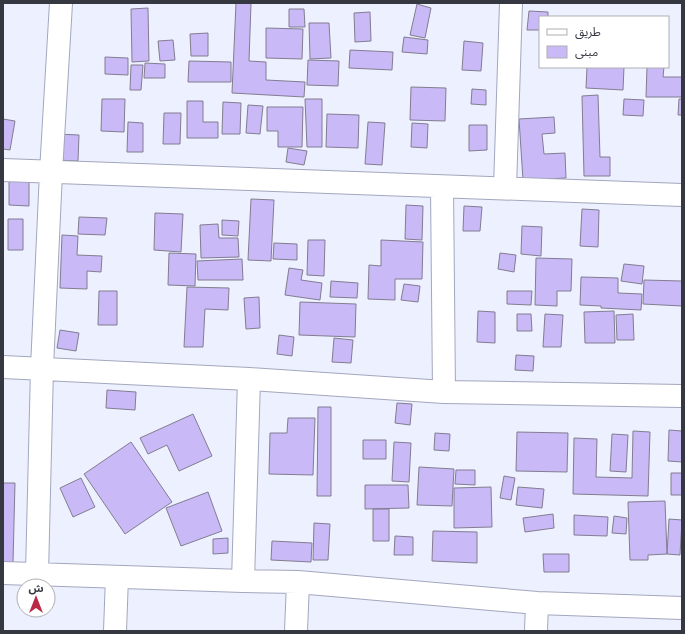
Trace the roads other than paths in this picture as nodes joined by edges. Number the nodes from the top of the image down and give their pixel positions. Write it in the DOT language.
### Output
graph roads {
  1 [pos="61,3"];
  2 [pos="512,3"];
  3 [pos="3,170"];
  4 [pos="51,172"];
  5 [pos="442,186"];
  6 [pos="505,188"];
  7 [pos="682,195"];
  8 [pos="3,367"];
  9 [pos="42,368"];
  10 [pos="249,379"];
  11 [pos="444,392"];
  12 [pos="682,396"];
  13 [pos="3,573"];
  14 [pos="38,574"];
  15 [pos="117,577"];
  16 [pos="242,581"];
  17 [pos="298,582"];
  18 [pos="537,603"];
  19 [pos="682,608"];
  20 [pos="115,631"];
  21 [pos="296,631"];
  22 [pos="536,631"];
  1 -- 4 [label="street"];
  2 -- 6 [label="street"];
  3 -- 4 [label="street"];
  4 -- 5 [label="street"];
  4 -- 9 [label="street"];
  5 -- 6 [label="street"];
  5 -- 11 [label="street"];
  6 -- 7 [label="street"];
  8 -- 9 [label="street"];
  9 -- 10 [label="street"];
  9 -- 14 [label="street"];
  10 -- 11 [label="street"];
  10 -- 16 [label="street"];
  11 -- 12 [label="street"];
  13 -- 14 [label="street"];
  14 -- 15 [label="street"];
  15 -- 16 [label="street"];
  15 -- 20 [label="street"];
  16 -- 17 [label="street"];
  17 -- 18 [label="street"];
  17 -- 21 [label="street"];
  18 -- 19 [label="street"];
  18 -- 22 [label="street"];
}
